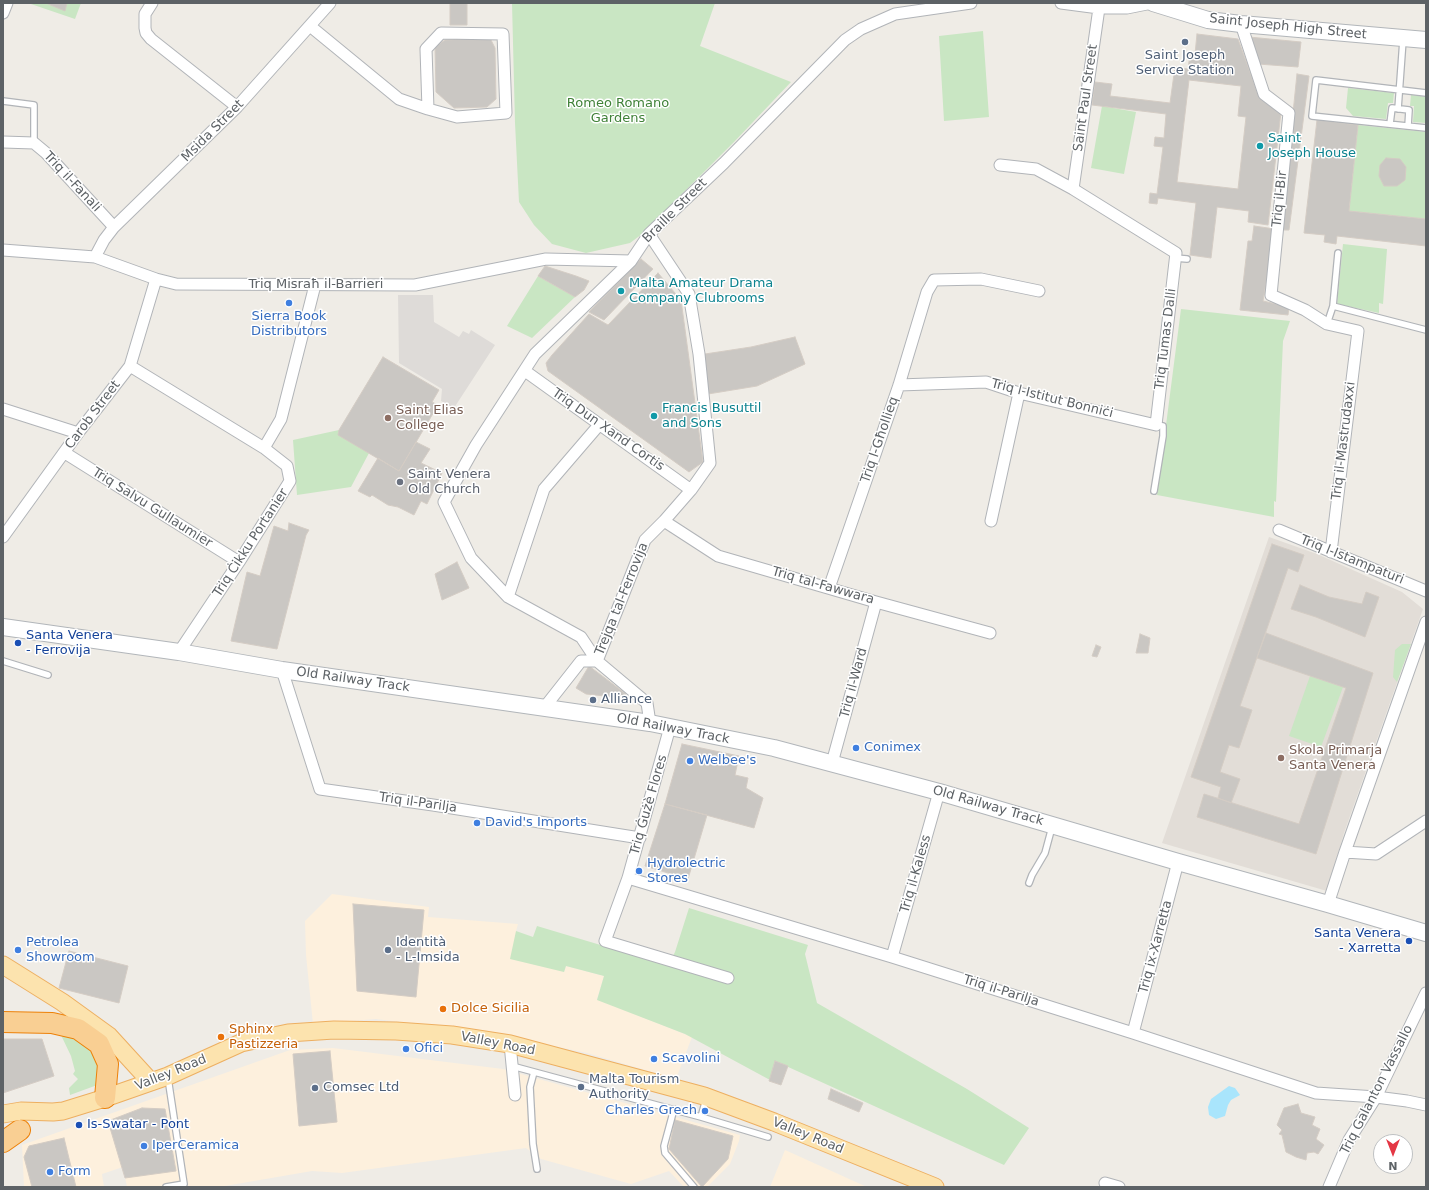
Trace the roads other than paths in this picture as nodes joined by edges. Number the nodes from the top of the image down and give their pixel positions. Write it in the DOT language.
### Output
graph roads {
  1 [pos="7,3"];
  2 [pos="152,3"];
  3 [pos="330,3"];
  4 [pos="971,3"];
  5 [pos="1061,3"];
  6 [pos="1153,3"];
  7 [pos="1099,8"];
  8 [pos="3,13"];
  9 [pos="1241,24"];
  10 [pos="310,26"];
  11 [pos="1403,38"];
  12 [pos="1426,40"];
  13 [pos="1400,90"];
  14 [pos="1426,93"];
  15 [pos="3,101"];
  16 [pos="237,107"];
  17 [pos="428,109"];
  18 [pos="1398,109"];
  19 [pos="1390,124"];
  20 [pos="1408,126"];
  21 [pos="1426,128"];
  22 [pos="3,142"];
  23 [pos="34,142"];
  24 [pos="1000,165"];
  25 [pos="1073,189"];
  26 [pos="114,227"];
  27 [pos="649,234"];
  28 [pos="3,250"];
  29 [pos="1338,253"];
  30 [pos="95,257"];
  31 [pos="631,261"];
  32 [pos="156,279"];
  33 [pos="315,285"];
  34 [pos="1039,291"];
  35 [pos="1333,306"];
  36 [pos="1327,324"];
  37 [pos="1426,330"];
  38 [pos="130,366"];
  39 [pos="525,371"];
  40 [pos="899,385"];
  41 [pos="1019,393"];
  42 [pos="3,409"];
  43 [pos="599,425"];
  44 [pos="1156,425"];
  45 [pos="78,433"];
  46 [pos="264,448"];
  47 [pos="65,453"];
  48 [pos="691,490"];
  49 [pos="1154,491"];
  50 [pos="664,521"];
  51 [pos="992,521"];
  52 [pos="1278,530"];
  53 [pos="4,534"];
  54 [pos="1331,552"];
  55 [pos="239,562"];
  56 [pos="829,588"];
  57 [pos="1426,591"];
  58 [pos="508,597"];
  59 [pos="876,602"];
  60 [pos="1426,622"];
  61 [pos="3,627"];
  62 [pos="990,633"];
  63 [pos="179,652"];
  64 [pos="3,661"];
  65 [pos="597,661"];
  66 [pos="282,670"];
  67 [pos="48,675"];
  68 [pos="544,708"];
  69 [pos="650,722"];
  70 [pos="670,727"];
  71 [pos="832,763"];
  72 [pos="940,792"];
  73 [pos="1426,821"];
  74 [pos="1053,825"];
  75 [pos="640,838"];
  76 [pos="1345,852"];
  77 [pos="1178,862"];
  78 [pos="628,878"];
  79 [pos="1029,883"];
  80 [pos="1328,904"];
  81 [pos="1426,934"];
  82 [pos="892,957"];
  83 [pos="3,965"];
  84 [pos="728,978"];
  85 [pos="1426,993"];
  86 [pos="3,1022"];
  87 [pos="1134,1032"];
  88 [pos="510,1044"];
  89 [pos="512,1066"];
  90 [pos="534,1072"];
  91 [pos="168,1076"];
  92 [pos="151,1082"];
  93 [pos="515,1095"];
  94 [pos="706,1097"];
  95 [pos="1376,1097"];
  96 [pos="105,1098"];
  97 [pos="1426,1106"];
  98 [pos="674,1109"];
  99 [pos="53,1112"];
  100 [pos="3,1114"];
  101 [pos="701,1117"];
  102 [pos="12,1131"];
  103 [pos="768,1137"];
  104 [pos="3,1142"];
  105 [pos="537,1169"];
  106 [pos="1105,1183"];
  107 [pos="166,1187"];
  108 [pos="694,1187"];
  109 [pos="935,1187"];
  110 [pos="1119,1187"];
  111 [pos="1329,1187"];
  1 -- 8 [label="street"];
  2 -- 16 [label="street"];
  3 -- 10 [label="street, Msida Street"];
  4 -- 27 [label="street, Braille Street"];
  5 -- 7 [label="street"];
  6 -- 7 [label="street"];
  6 -- 9 [label="main road, Saint Joseph High Street"];
  7 -- 25 [label="street, Saint Paul Street"];
  9 -- 11 [label="main road, Saint Joseph High Street"];
  9 -- 36 [label="street, Triq il-Bir"];
  10 -- 16 [label="street, Msida Street"];
  10 -- 17 [label="street"];
  11 -- 12 [label="main road, Saint Joseph High Street"];
  11 -- 13 [label="lane"];
  13 -- 14 [label="lane"];
  13 -- 18 [label="lane"];
  13 -- 19 [label="lane"];
  15 -- 23 [label="lane"];
  16 -- 26 [label="street, Msida Street"];
  17 -- 17 [label="street"];
  18 -- 19 [label="lane"];
  18 -- 20 [label="lane"];
  19 -- 20 [label="lane"];
  20 -- 21 [label="lane"];
  22 -- 23 [label="street, Triq il-Fanali"];
  23 -- 26 [label="street, Triq il-Fanali"];
  24 -- 25 [label="street"];
  25 -- 44 [label="street, Triq Tumas Dalli"];
  26 -- 30 [label="street, Msida Street"];
  27 -- 31 [label="street, Braille Street"];
  27 -- 48 [label="street, Trejqa tal-Ferrovija"];
  28 -- 30 [label="street, Triq Misraħ il-Barrieri"];
  29 -- 35 [label="lane"];
  30 -- 32 [label="street, Triq Misraħ il-Barrieri"];
  31 -- 33 [label="street, Triq Misraħ il-Barrieri"];
  31 -- 39 [label="street, Braille Street"];
  32 -- 33 [label="street, Triq Misraħ il-Barrieri"];
  32 -- 38 [label="street, Carob Street"];
  33 -- 46 [label="street"];
  34 -- 40 [label="street, Triq l-Għollieq"];
  35 -- 36 [label="lane"];
  35 -- 37 [label="lane"];
  36 -- 54 [label="street, Triq il-Mastrudaxxi"];
  38 -- 45 [label="street, Carob Street"];
  38 -- 46 [label="street, Triq Ċikku Portanier"];
  39 -- 43 [label="street, Triq Dun Xand Cortis"];
  39 -- 58 [label="street, Braille Street"];
  40 -- 41 [label="street, Triq l-Istitut Bonniċi"];
  40 -- 56 [label="street, Triq l-Għollieq"];
  41 -- 44 [label="street, Triq l-Istitut Bonniċi"];
  41 -- 51 [label="street"];
  42 -- 45 [label="street"];
  43 -- 48 [label="street, Triq Dun Xand Cortis"];
  43 -- 58 [label="street"];
  44 -- 49 [label="lane"];
  45 -- 47 [label="street, Carob Street"];
  46 -- 55 [label="street, Triq Ċikku Portanier"];
  47 -- 53 [label="street, Carob Street"];
  47 -- 55 [label="street, Triq Salvu Gullaumier"];
  48 -- 50 [label="street, Trejqa tal-Ferrovija"];
  50 -- 56 [label="street, Triq tal-Fawwara"];
  50 -- 65 [label="street, Trejqa tal-Ferrovija"];
  52 -- 54 [label="street, Triq l-Istampaturi"];
  54 -- 57 [label="street, Triq l-Istampaturi"];
  55 -- 63 [label="street, Triq Ċikku Portanier"];
  56 -- 59 [label="street, Triq tal-Fawwara"];
  58 -- 65 [label="street"];
  59 -- 62 [label="street, Triq tal-Fawwara"];
  59 -- 71 [label="street, Triq il-Ward"];
  60 -- 76 [label="street"];
  61 -- 63 [label="main road, Old Railway Track"];
  63 -- 66 [label="main road, Old Railway Track"];
  64 -- 67 [label="lane"];
  65 -- 68 [label="street, Trejqa tal-Ferrovija"];
  65 -- 69 [label="street"];
  66 -- 68 [label="main road, Old Railway Track"];
  66 -- 75 [label="street, Triq il-Parilja"];
  68 -- 69 [label="main road, Old Railway Track"];
  69 -- 70 [label="main road, Old Railway Track"];
  70 -- 71 [label="main road, Old Railway Track"];
  70 -- 75 [label="street, Triq Ġużè Flores"];
  71 -- 72 [label="main road, Old Railway Track"];
  72 -- 74 [label="main road, Old Railway Track"];
  72 -- 82 [label="street, Triq il-Kaless"];
  73 -- 76 [label="street"];
  74 -- 77 [label="main road, Old Railway Track"];
  74 -- 79 [label="lane"];
  75 -- 78 [label="street, Triq Ġużè Flores"];
  76 -- 80 [label="street"];
  77 -- 80 [label="main road, Old Railway Track"];
  77 -- 87 [label="street, Triq ix-Xarretta"];
  78 -- 82 [label="street, Triq il-Parilja"];
  78 -- 84 [label="street, Triq Ġużè Flores"];
  80 -- 81 [label="main road, Old Railway Track"];
  82 -- 87 [label="street, Triq il-Parilja"];
  83 -- 92 [label="main road"];
  85 -- 95 [label="street, Triq Galanton Vassallo"];
  86 -- 96 [label="highway"];
  87 -- 95 [label="street, Triq il-Parilja"];
  88 -- 89 [label="street"];
  88 -- 91 [label="main road, Valley Road"];
  88 -- 94 [label="main road, Valley Road"];
  89 -- 90 [label="lane"];
  89 -- 93 [label="street"];
  90 -- 98 [label="lane"];
  90 -- 105 [label="lane"];
  91 -- 92 [label="main road, Valley Road"];
  91 -- 107 [label="lane"];
  92 -- 96 [label="main road, Valley Road"];
  94 -- 101 [label="lane"];
  94 -- 109 [label="main road, Valley Road"];
  95 -- 97 [label="street, Triq il-Parilja"];
  95 -- 111 [label="street, Triq Galanton Vassallo"];
  96 -- 99 [label="main road, Valley Road"];
  98 -- 101 [label="lane"];
  98 -- 108 [label="lane"];
  99 -- 100 [label="main road, Valley Road"];
  99 -- 102 [label="main road, Valley Road"];
  101 -- 103 [label="lane"];
  102 -- 104 [label="highway"];
  106 -- 110 [label="street"];
}
